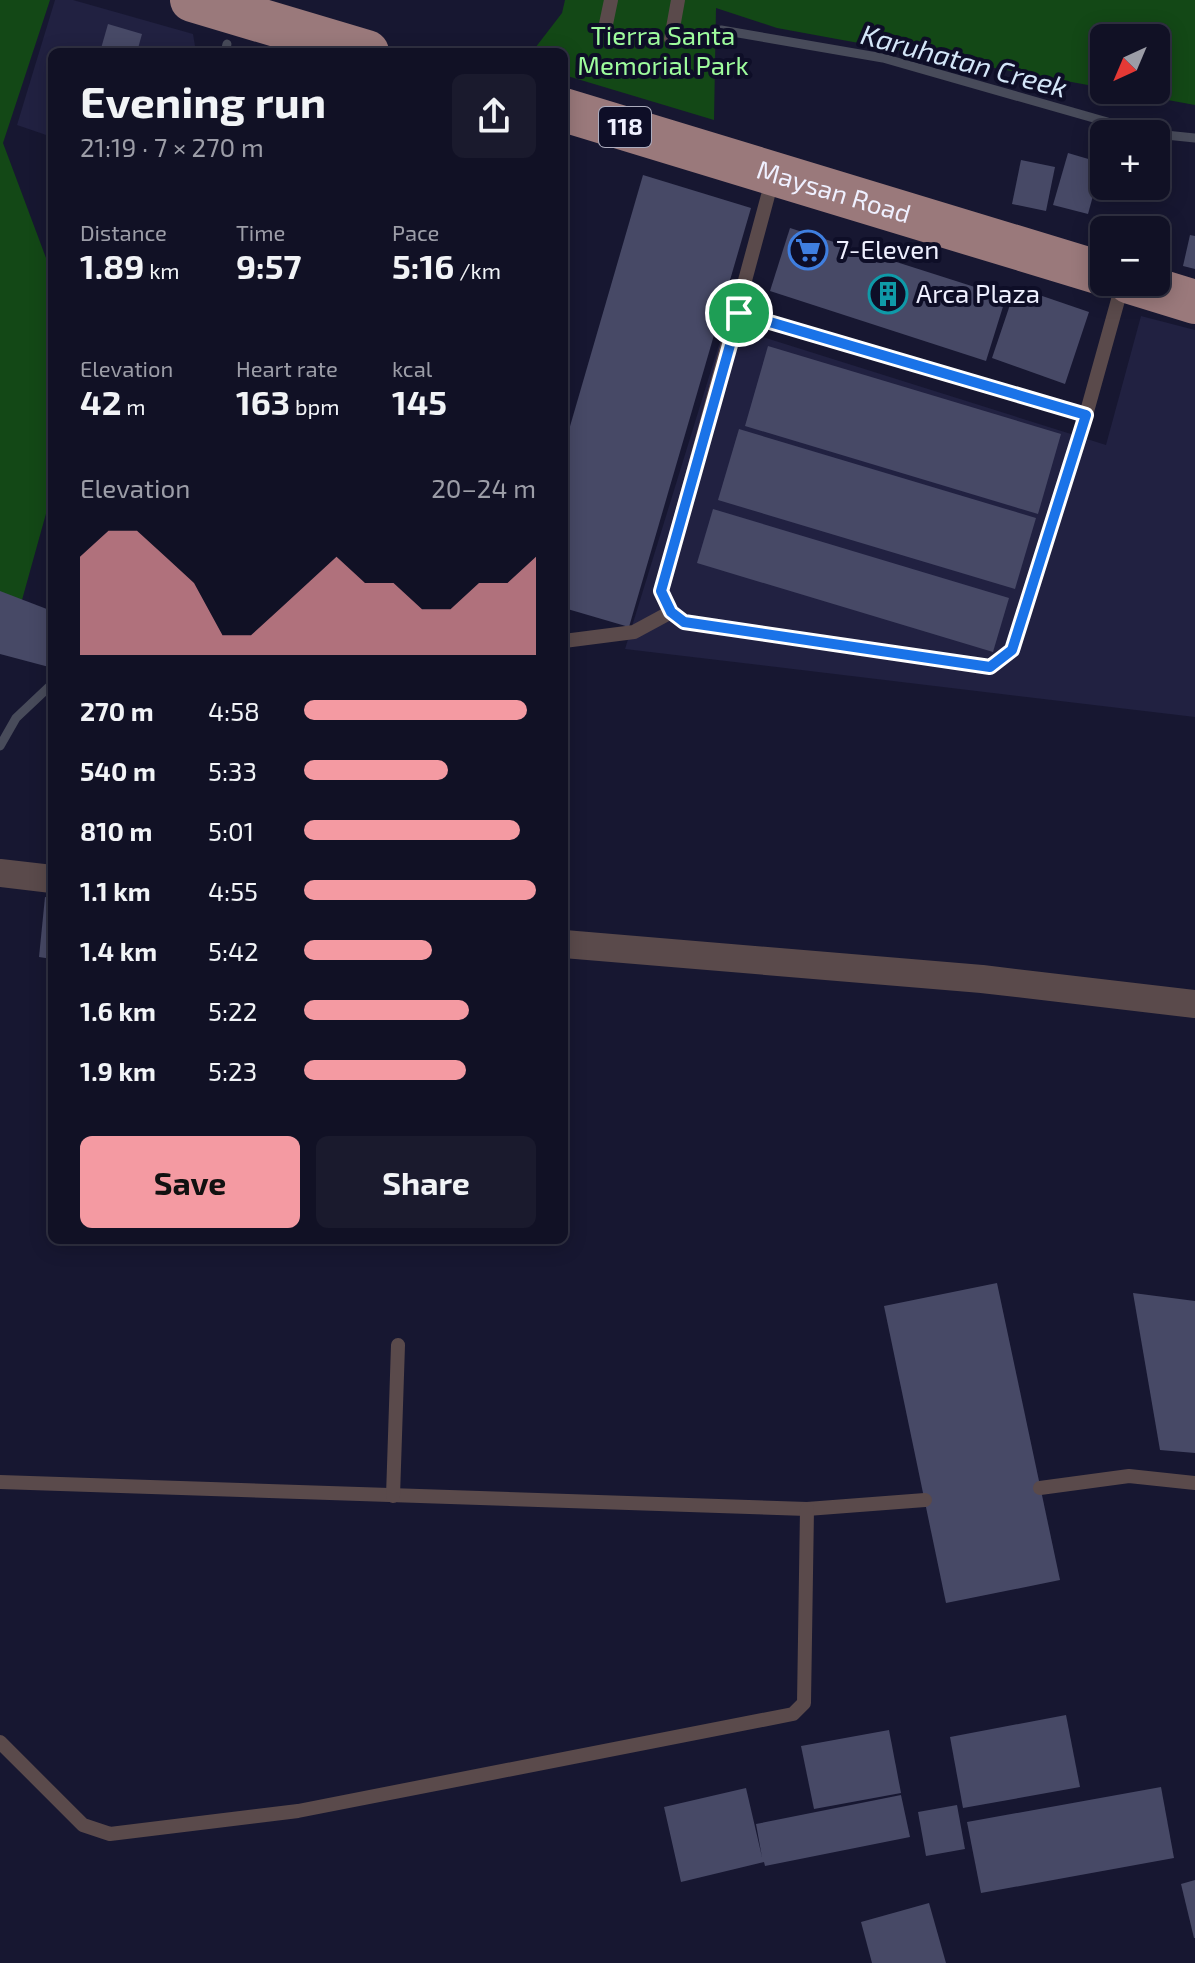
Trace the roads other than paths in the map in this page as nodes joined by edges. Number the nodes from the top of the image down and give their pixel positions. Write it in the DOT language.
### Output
graph roads {
  1 [pos="192,0"];
  2 [pos="611,0"];
  3 [pos="678,0"];
  4 [pos="606,24"];
  5 [pos="671,39"];
  6 [pos="354,48"];
  7 [pos="568,111"];
  8 [pos="775,173"];
  9 [pos="1090,270"];
  10 [pos="1170,294"];
  11 [pos="1119,296"];
  12 [pos="1195,302"];
  13 [pos="739,313"];
  14 [pos="1086,415"];
  15 [pos="671,612"];
  16 [pos="568,640"];
  17 [pos="0,873"];
  18 [pos="48,879"];
  19 [pos="568,944"];
  20 [pos="1195,1004"];
  21 [pos="398,1345"];
  22 [pos="0,1482"];
  23 [pos="1195,1483"];
  24 [pos="1040,1488"];
  25 [pos="393,1496"];
  26 [pos="925,1500"];
  27 [pos="807,1509"];
  28 [pos="0,1742"];
  1 -- 6 [label="main road"];
  2 -- 4 [label="lane"];
  3 -- 5 [label="lane"];
  7 -- 8 [label="main road, Maysan Road / 118"];
  8 -- 9 [label="main road, Maysan Road / 118"];
  8 -- 13 [label="lane"];
  10 -- 12 [label="main road"];
  11 -- 14 [label="lane"];
  13 -- 14 [label="lane"];
  13 -- 15 [label="lane"];
  14 -- 15 [label="lane"];
  15 -- 16 [label="lane"];
  17 -- 18 [label="street"];
  19 -- 20 [label="street"];
  21 -- 25 [label="lane"];
  22 -- 25 [label="lane"];
  23 -- 24 [label="lane"];
  25 -- 27 [label="lane"];
  26 -- 27 [label="lane"];
  27 -- 28 [label="lane"];
}
